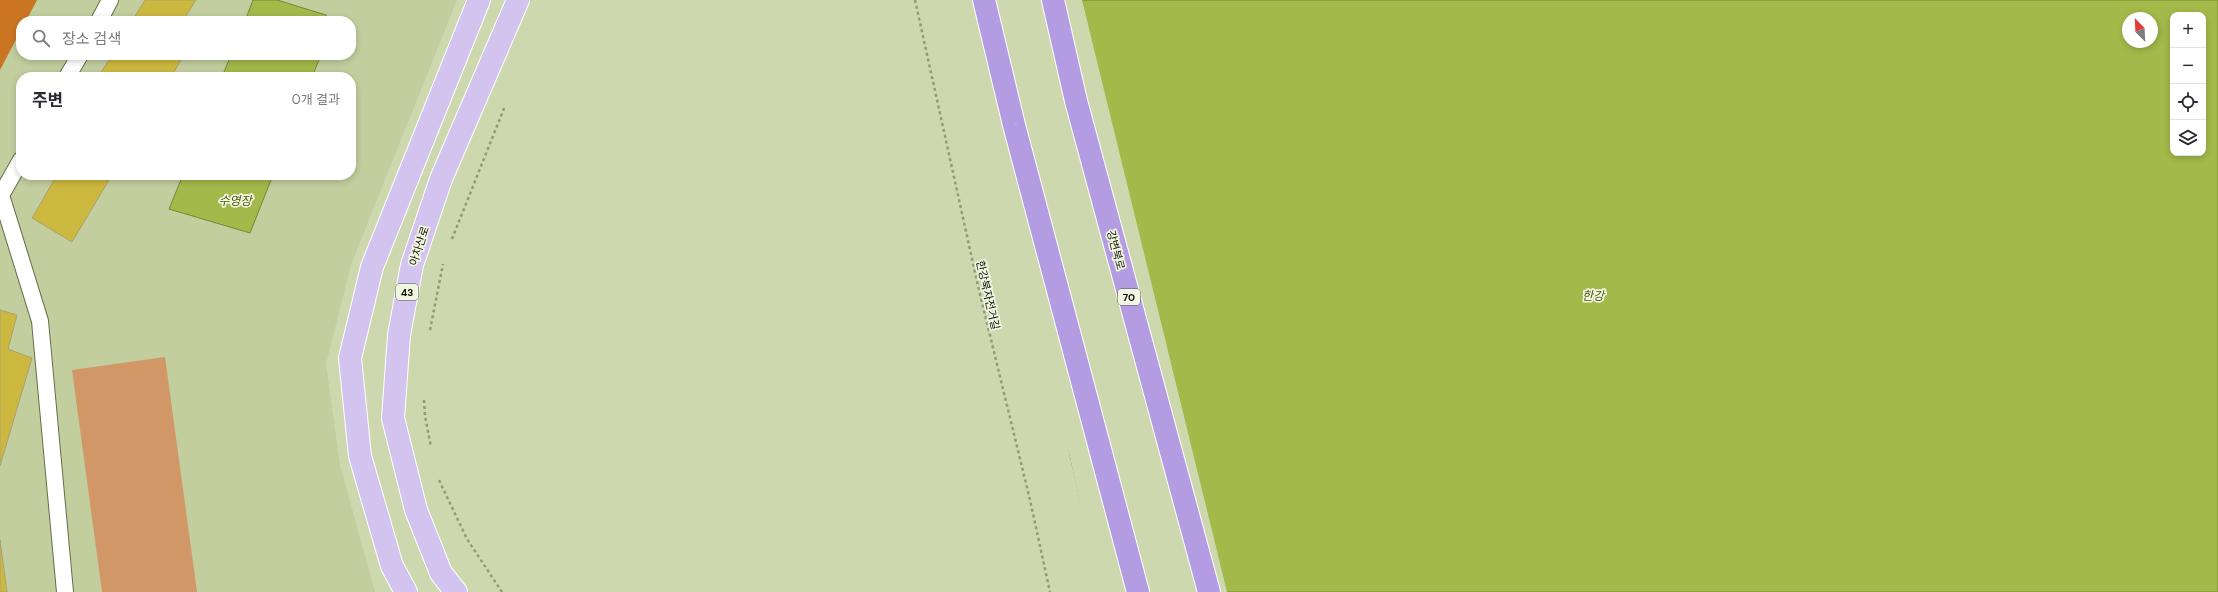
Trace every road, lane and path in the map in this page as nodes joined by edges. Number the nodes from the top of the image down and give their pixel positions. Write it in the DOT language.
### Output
graph roads {
  1 [pos="110,0"];
  2 [pos="479,0"];
  3 [pos="518,0"];
  4 [pos="915,0"];
  5 [pos="984,0"];
  6 [pos="1053,0"];
  7 [pos="102,16"];
  8 [pos="77,60"];
  9 [pos="70,72"];
  10 [pos="506,103"];
  11 [pos="16,169"];
  12 [pos="0,196"];
  13 [pos="450,244"];
  14 [pos="444,259"];
  15 [pos="430,332"];
  16 [pos="424,392"];
  17 [pos="432,453"];
  18 [pos="436,475"];
  19 [pos="65,592"];
  20 [pos="406,592"];
  21 [pos="456,592"];
  22 [pos="502,592"];
  23 [pos="1050,592"];
  24 [pos="1138,592"];
  25 [pos="1209,592"];
  1 -- 7 [label="lane"];
  2 -- 20 [label="main road"];
  3 -- 21 [label="main road, 아차산로 / 43"];
  4 -- 23 [label="path, 한강북자전거길"];
  5 -- 24 [label="highway"];
  6 -- 25 [label="highway, 강변북로 / 70"];
  8 -- 9 [label="lane"];
  10 -- 13 [label="path"];
  11 -- 12 [label="lane"];
  12 -- 19 [label="lane"];
  14 -- 15 [label="path"];
  16 -- 17 [label="path"];
  18 -- 22 [label="path"];
}
